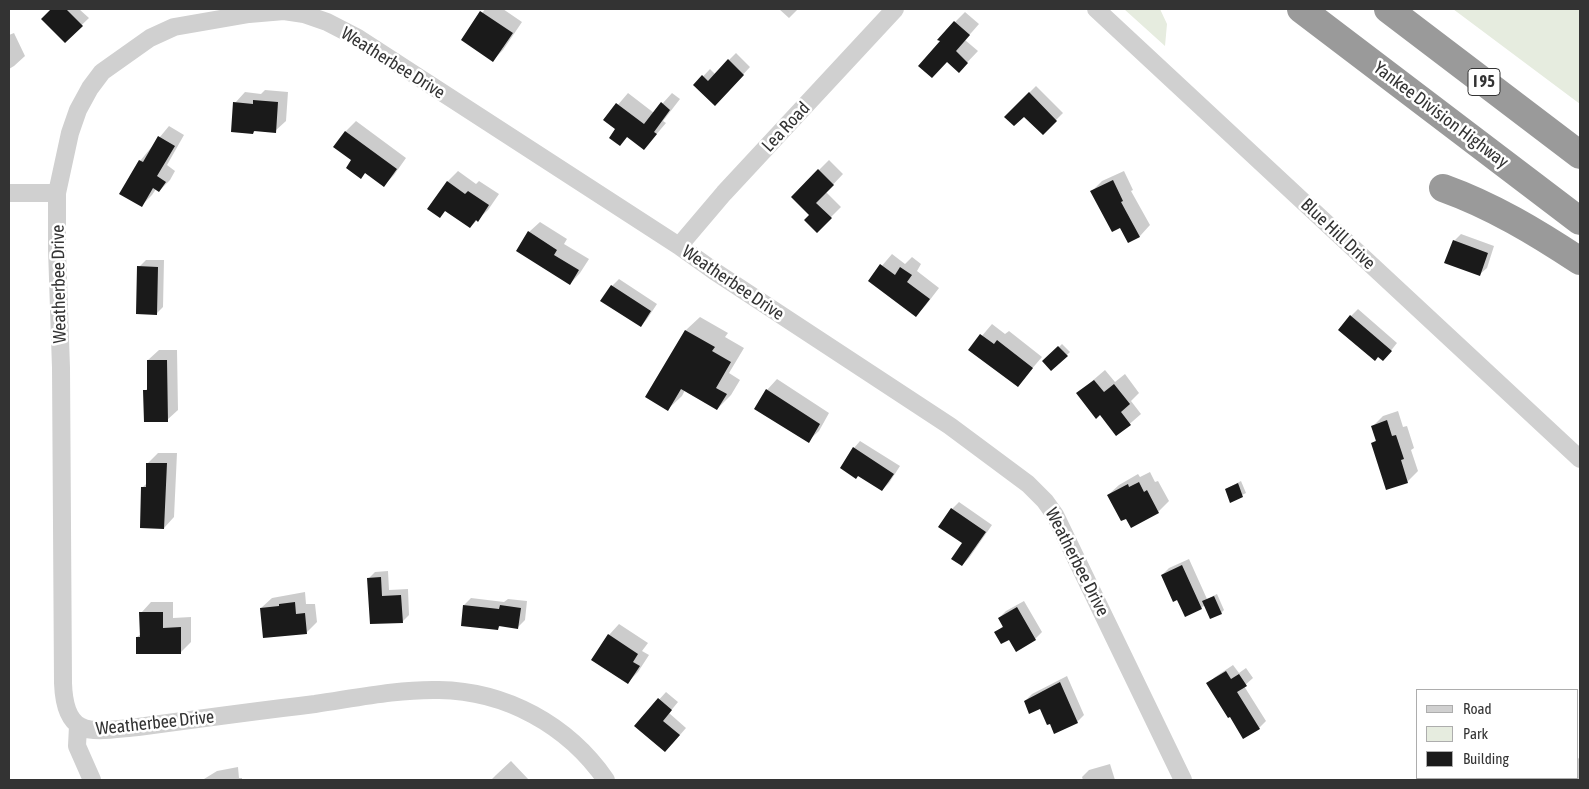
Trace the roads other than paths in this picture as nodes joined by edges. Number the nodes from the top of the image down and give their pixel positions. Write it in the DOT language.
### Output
graph roads {
  1 [pos="894,9"];
  2 [pos="1096,9"];
  3 [pos="1301,9"];
  4 [pos="1388,9"];
  5 [pos="1580,155"];
  6 [pos="1443,188"];
  7 [pos="9,194"];
  8 [pos="57,194"];
  9 [pos="1580,221"];
  10 [pos="679,246"];
  11 [pos="1580,261"];
  12 [pos="1580,459"];
  13 [pos="78,726"];
  14 [pos="92,780"];
  15 [pos="606,780"];
  16 [pos="1184,780"];
  1 -- 10 [label="street, Lea Road"];
  2 -- 12 [label="street, Blue Hill Drive"];
  3 -- 9 [label="highway, Yankee Division Highway"];
  4 -- 5 [label="highway, I 95"];
  6 -- 11 [label="highway"];
  7 -- 8 [label="street"];
  8 -- 10 [label="street, Weatherbee Drive"];
  8 -- 13 [label="street, Weatherbee Drive"];
  10 -- 16 [label="street, Weatherbee Drive"];
  13 -- 14 [label="street"];
  13 -- 15 [label="street, Weatherbee Drive"];
}
